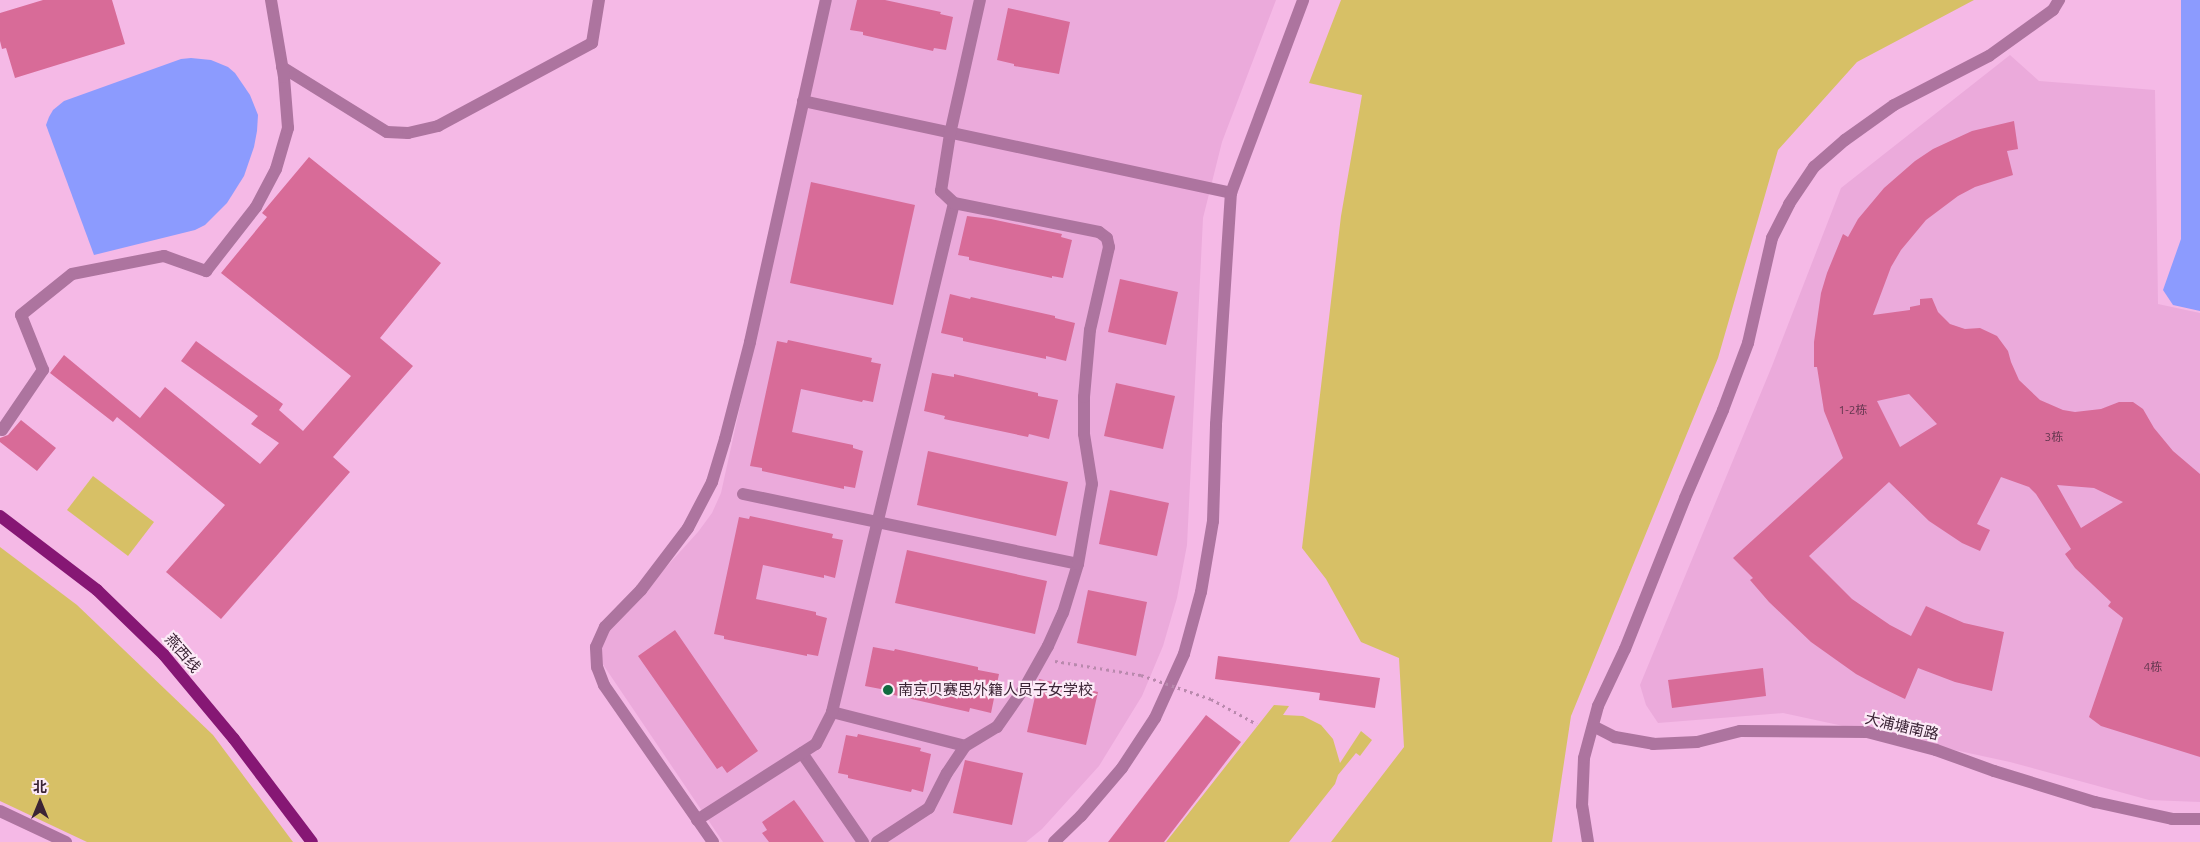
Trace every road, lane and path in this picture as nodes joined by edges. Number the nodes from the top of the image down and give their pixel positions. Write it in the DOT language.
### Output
graph roads {
  1 [pos="271,0"];
  2 [pos="599,0"];
  3 [pos="826,0"];
  4 [pos="980,0"];
  5 [pos="1303,0"];
  6 [pos="2059,0"];
  7 [pos="282,67"];
  8 [pos="803,100"];
  9 [pos="950,134"];
  10 [pos="1231,193"];
  11 [pos="954,203"];
  12 [pos="2,430"];
  13 [pos="743,494"];
  14 [pos="0,516"];
  15 [pos="878,523"];
  16 [pos="1078,564"];
  17 [pos="1042,659"];
  18 [pos="832,712"];
  19 [pos="1256,724"];
  20 [pos="1593,726"];
  21 [pos="965,746"];
  22 [pos="802,752"];
  23 [pos="0,811"];
  24 [pos="2200,819"];
  25 [pos="697,820"];
  26 [pos="66,842"];
  27 [pos="312,842"];
  28 [pos="712,842"];
  29 [pos="863,842"];
  30 [pos="878,842"];
  31 [pos="1054,842"];
  32 [pos="1588,842"];
  1 -- 7 [label="street"];
  2 -- 7 [label="street"];
  3 -- 8 [label="street"];
  4 -- 9 [label="street"];
  5 -- 10 [label="street"];
  6 -- 20 [label="street"];
  7 -- 12 [label="street"];
  8 -- 9 [label="street"];
  8 -- 25 [label="street"];
  9 -- 10 [label="street"];
  9 -- 11 [label="street"];
  10 -- 31 [label="street"];
  11 -- 15 [label="street"];
  11 -- 16 [label="street"];
  13 -- 15 [label="street"];
  14 -- 27 [label="main road, 燕西线"];
  15 -- 16 [label="street"];
  15 -- 18 [label="street"];
  16 -- 17 [label="street"];
  17 -- 19 [label="path, bridge"];
  17 -- 21 [label="street"];
  18 -- 21 [label="street"];
  18 -- 22 [label="street"];
  20 -- 24 [label="street, 大浦塘南路"];
  20 -- 32 [label="street"];
  21 -- 30 [label="street"];
  22 -- 25 [label="street"];
  22 -- 29 [label="street"];
  23 -- 26 [label="street"];
  25 -- 28 [label="street"];
}
